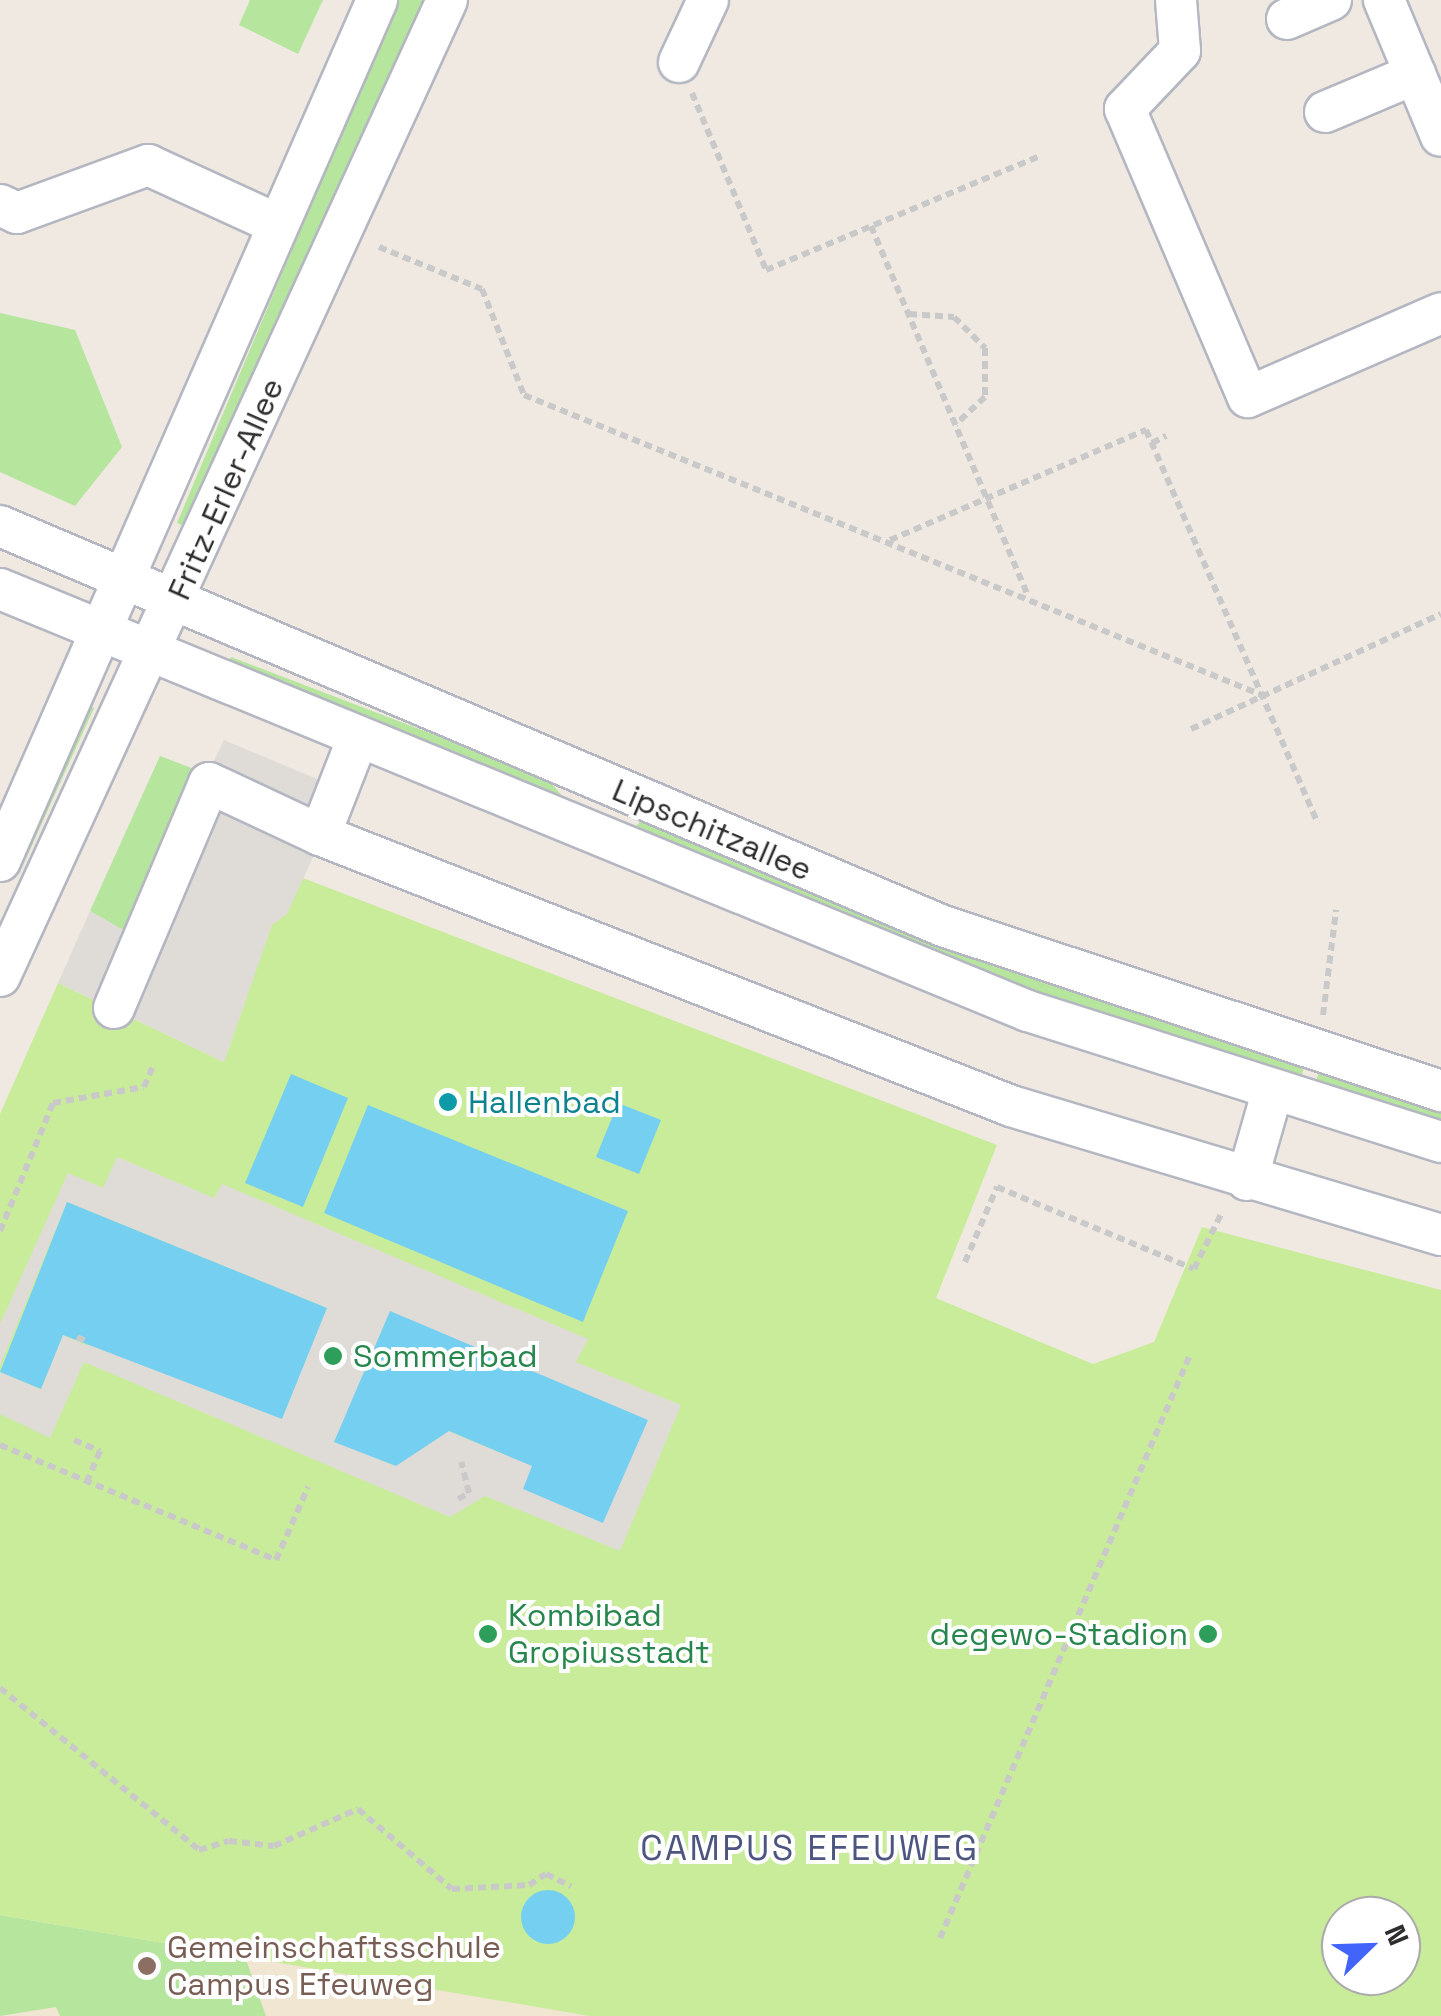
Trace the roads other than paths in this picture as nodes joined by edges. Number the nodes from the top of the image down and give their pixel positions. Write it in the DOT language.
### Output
graph roads {
  1 [pos="377,0"];
  2 [pos="447,0"];
  3 [pos="708,0"];
  4 [pos="1176,0"];
  5 [pos="1331,0"];
  6 [pos="1384,0"];
  7 [pos="1287,19"];
  8 [pos="679,62"];
  9 [pos="1415,74"];
  10 [pos="1324,112"];
  11 [pos="1441,136"];
  12 [pos="0,205"];
  13 [pos="277,224"];
  14 [pos="1441,313"];
  15 [pos="0,526"];
  16 [pos="118,576"];
  17 [pos="0,588"];
  18 [pos="176,602"];
  19 [pos="97,629"];
  20 [pos="149,652"];
  21 [pos="357,740"];
  22 [pos="607,786"];
  23 [pos="320,835"];
  24 [pos="587,837"];
  25 [pos="0,861"];
  26 [pos="14,909"];
  27 [pos="0,976"];
  28 [pos="114,1008"];
  29 [pos="1441,1091"];
  30 [pos="1272,1093"];
  31 [pos="1441,1142"];
  32 [pos="1247,1180"];
  33 [pos="1441,1235"];
  1 -- 13 [label="street, Fritz-Erler-Allee"];
  2 -- 18 [label="street, Fritz-Erler-Allee"];
  3 -- 8 [label="street"];
  4 -- 14 [label="street"];
  5 -- 7 [label="street"];
  6 -- 9 [label="street"];
  9 -- 10 [label="street"];
  9 -- 11 [label="street"];
  12 -- 13 [label="street"];
  13 -- 16 [label="street, Fritz-Erler-Allee"];
  15 -- 16 [label="street, Lipschitzallee"];
  16 -- 18 [label="street, Lipschitzallee"];
  16 -- 19 [label="street, Fritz-Erler-Allee"];
  17 -- 19 [label="street, Lipschitzallee"];
  18 -- 20 [label="street, Fritz-Erler-Allee"];
  18 -- 22 [label="street, Lipschitzallee"];
  19 -- 20 [label="street, Lipschitzallee"];
  19 -- 25 [label="street, Fritz-Erler-Allee"];
  20 -- 21 [label="street, Lipschitzallee"];
  20 -- 26 [label="street, Fritz-Erler-Allee"];
  21 -- 23 [label="street"];
  21 -- 24 [label="street, Lipschitzallee"];
  22 -- 24 [label="street"];
  22 -- 29 [label="street, Lipschitzallee"];
  23 -- 28 [label="street"];
  23 -- 32 [label="street"];
  24 -- 30 [label="street, Lipschitzallee"];
  26 -- 27 [label="street, Fritz-Erler-Allee"];
  30 -- 31 [label="street, Lipschitzallee"];
  30 -- 32 [label="street"];
  32 -- 33 [label="street"];
}
